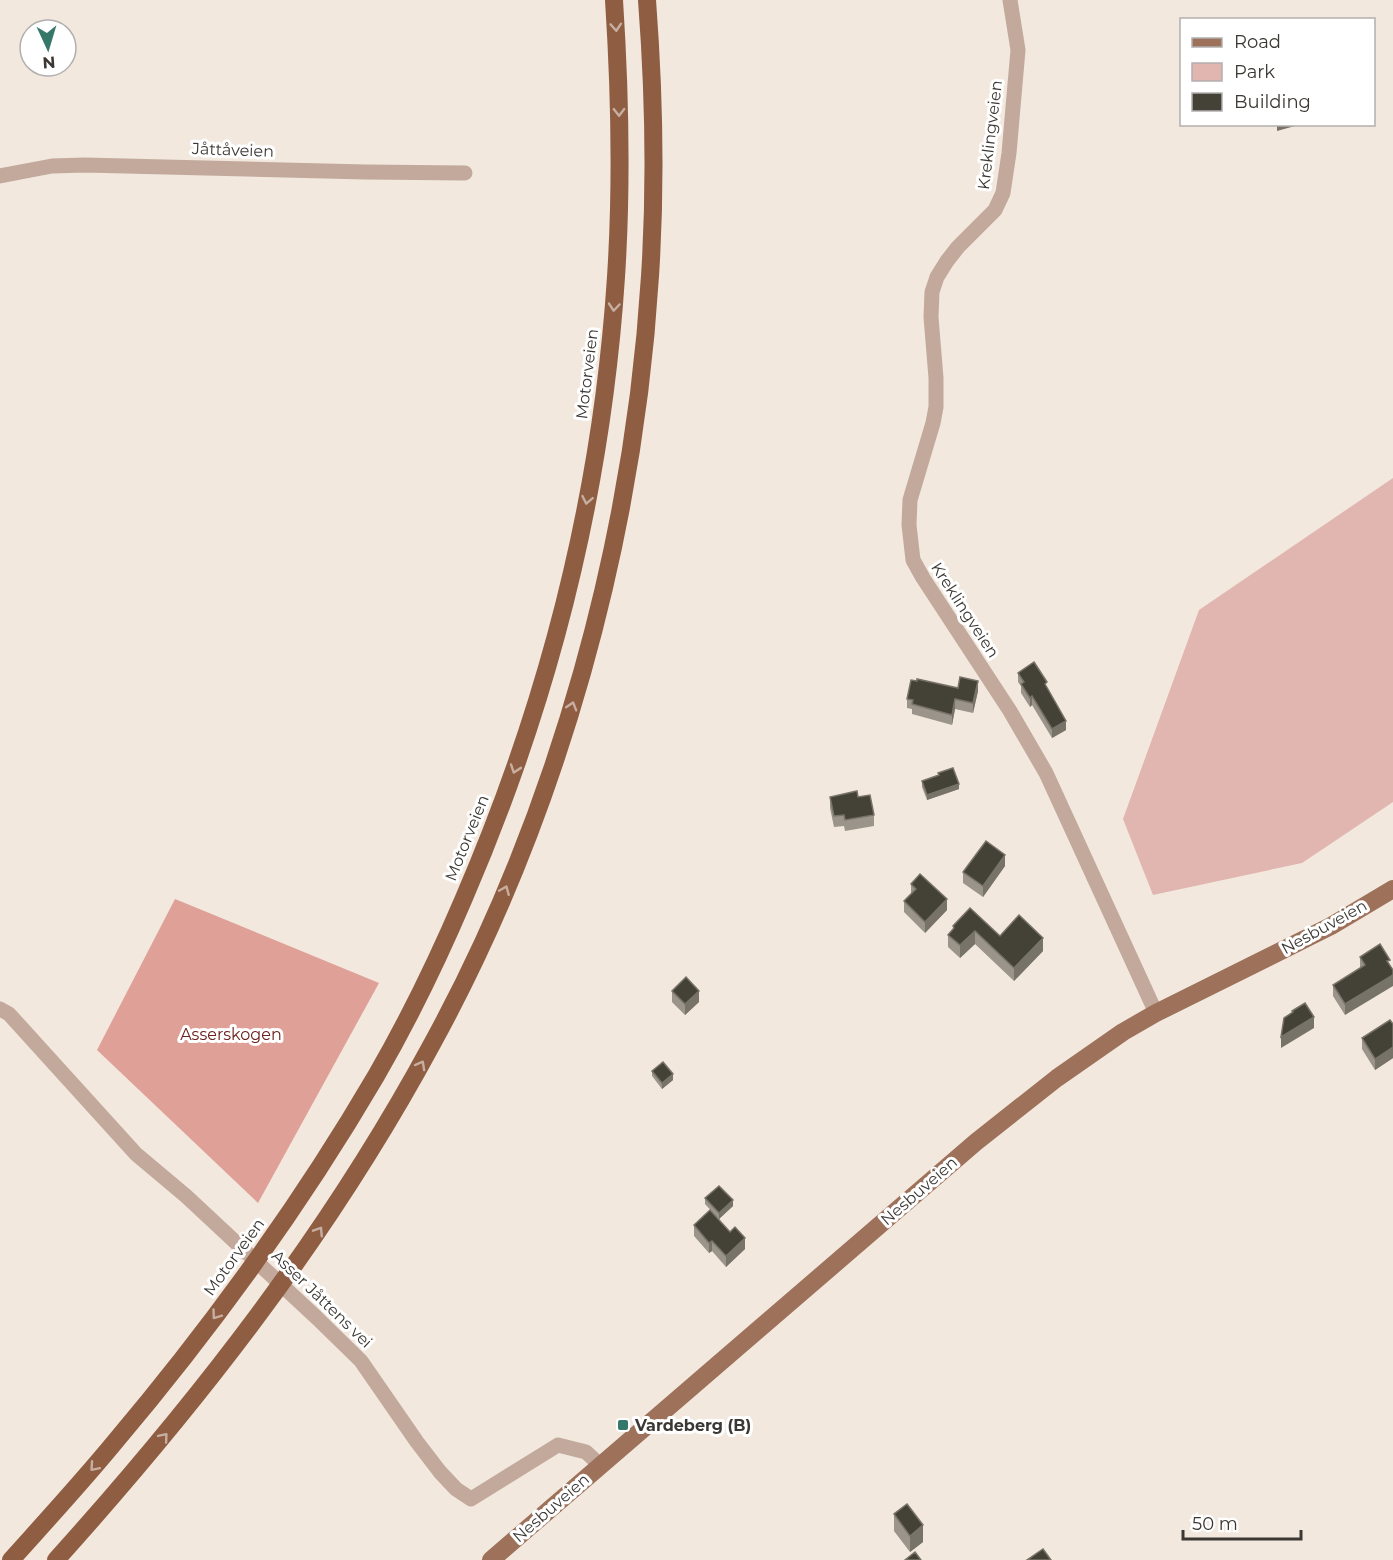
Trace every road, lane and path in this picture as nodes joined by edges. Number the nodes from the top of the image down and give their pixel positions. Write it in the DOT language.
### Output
graph roads {
  1 [pos="614,0"];
  2 [pos="647,0"];
  3 [pos="1010,0"];
  4 [pos="465,173"];
  5 [pos="0,176"];
  6 [pos="1393,889"];
  7 [pos="0,1009"];
  8 [pos="1156,1013"];
  9 [pos="600,1465"];
  10 [pos="11,1560"];
  11 [pos="56,1560"];
  12 [pos="491,1560"];
  1 -- 10 [label="highway, Motorveien, one-way"];
  11 -- 2 [label="highway, one-way"];
  3 -- 8 [label="street, Kreklingveien"];
  4 -- 5 [label="street, Jåttåveien"];
  6 -- 8 [label="main road, Nesbuveien"];
  7 -- 9 [label="street, Asser Jåttens vei"];
  8 -- 9 [label="main road, Nesbuveien"];
  9 -- 12 [label="main road, Nesbuveien"];
}
